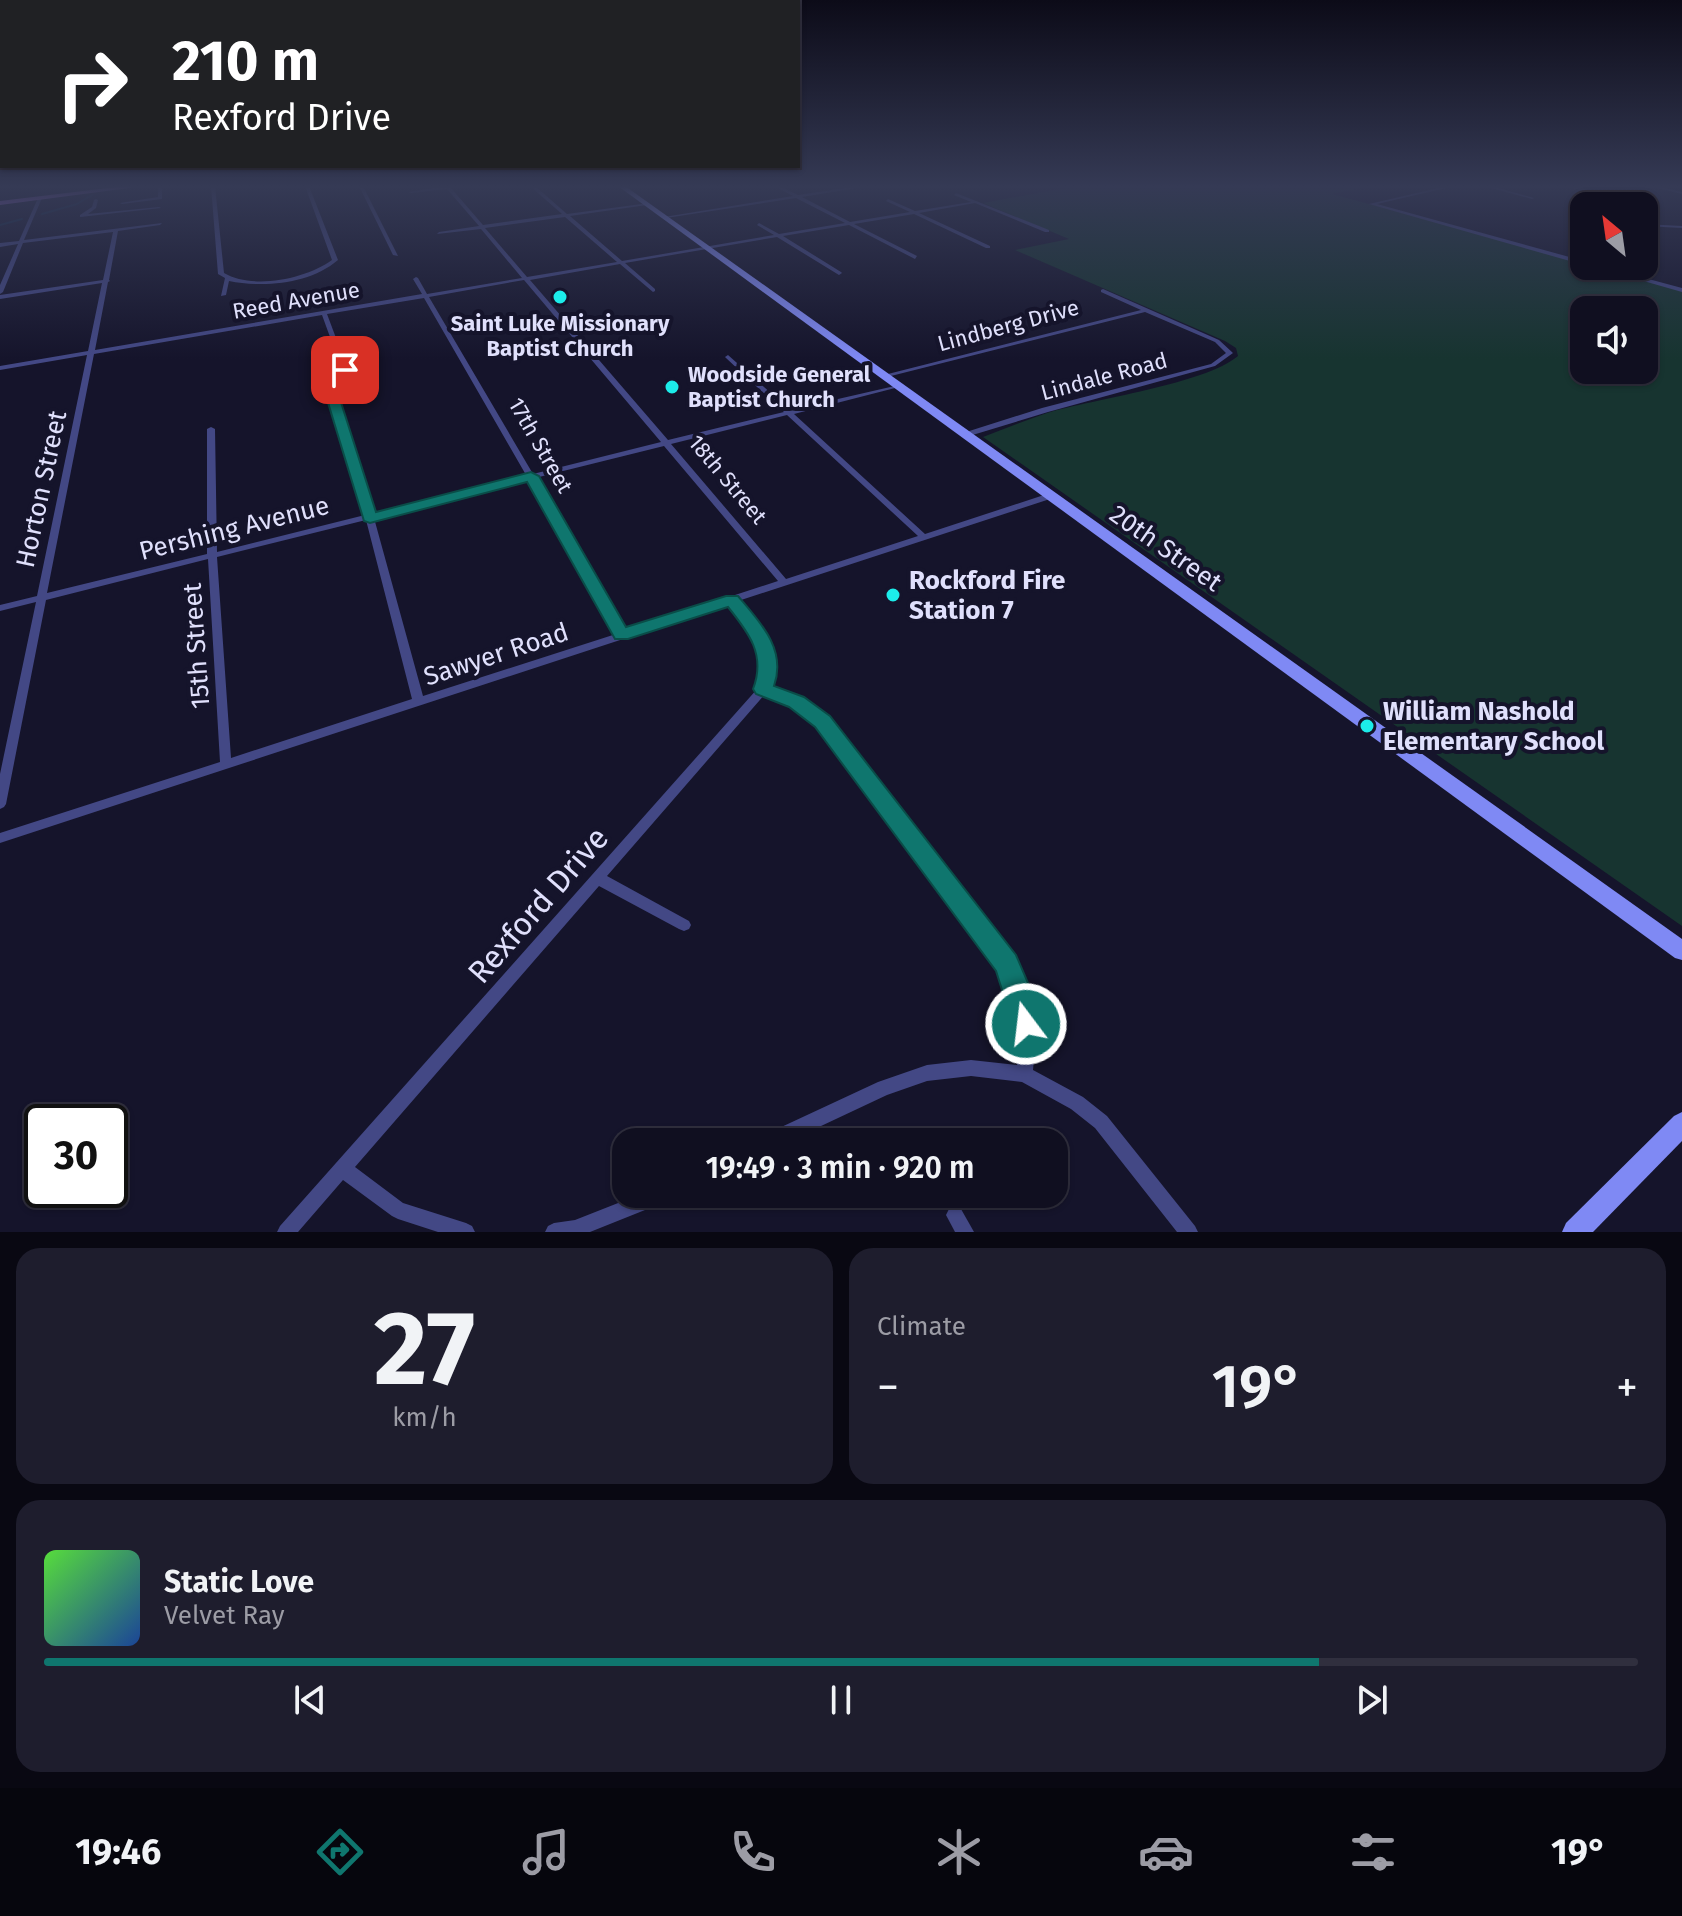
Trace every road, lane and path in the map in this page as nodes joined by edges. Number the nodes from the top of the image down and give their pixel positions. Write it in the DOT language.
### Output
graph roads {
  1 [pos="21,243"];
  2 [pos="114,243"];
  3 [pos="218,243"];
  4 [pos="329,243"];
  5 [pos="390,243"];
  6 [pos="496,243"];
  7 [pos="598,243"];
  8 [pos="700,243"];
  9 [pos="733,243"];
  10 [pos="791,243"];
  11 [pos="889,243"];
  12 [pos="980,243"];
  13 [pos="1514,243"];
  14 [pos="988,247"];
  15 [pos="706,248"];
  16 [pos="396,255"];
  17 [pos="915,257"];
  18 [pos="1570,259"];
  19 [pos="620,263"];
  20 [pos="839,273"];
  21 [pos="526,278"];
  22 [pos="227,279"];
  23 [pos="416,279"];
  24 [pos="1645,280"];
  25 [pos="107,281"];
  26 [pos="653,290"];
  27 [pos="1682,290"];
  28 [pos="1103,291"];
  29 [pos="0,294"];
  30 [pos="223,295"];
  31 [pos="427,296"];
  32 [pos="1143,311"];
  33 [pos="324,313"];
  34 [pos="94,352"];
  35 [pos="728,357"];
  36 [pos="0,368"];
  37 [pos="883,376"];
  38 [pos="897,386"];
  39 [pos="787,413"];
  40 [pos="211,429"];
  41 [pos="966,435"];
  42 [pos="666,443"];
  43 [pos="531,476"];
  44 [pos="1050,496"];
  45 [pos="370,518"];
  46 [pos="924,537"];
  47 [pos="212,556"];
  48 [pos="785,583"];
  49 [pos="40,599"];
  50 [pos="732,600"];
  51 [pos="0,608"];
  52 [pos="622,635"];
  53 [pos="763,689"];
  54 [pos="419,703"];
  55 [pos="226,765"];
  56 [pos="0,804"];
  57 [pos="0,838"];
  58 [pos="599,879"];
  59 [pos="684,925"];
  60 [pos="1682,951"];
  61 [pos="1024,1074"];
  62 [pos="1682,1124"];
  63 [pos="798,1128"];
  64 [pos="343,1169"];
  65 [pos="629,1208"];
  66 [pos="955,1215"];
  67 [pos="575,1230"];
  68 [pos="286,1232"];
  69 [pos="466,1232"];
  70 [pos="554,1232"];
  71 [pos="965,1232"];
  72 [pos="1189,1232"];
  73 [pos="1575,1232"];
  1 -- 29 [label="street"];
  2 -- 25 [label="street, Horton Street"];
  3 -- 22 [label="street"];
  4 -- 22 [label="street"];
  5 -- 16 [label="street"];
  6 -- 21 [label="street, 18th Street"];
  7 -- 19 [label="street"];
  8 -- 15 [label="street, 20th Street"];
  9 -- 15 [label="street, Reed Avenue"];
  10 -- 20 [label="street"];
  11 -- 17 [label="street"];
  12 -- 14 [label="street"];
  13 -- 18 [label="street"];
  15 -- 19 [label="street, Reed Avenue"];
  15 -- 37 [label="street, 20th Street"];
  19 -- 21 [label="street, Reed Avenue"];
  19 -- 26 [label="street"];
  21 -- 31 [label="street, Reed Avenue"];
  21 -- 42 [label="street, 18th Street"];
  22 -- 30 [label="street"];
  23 -- 31 [label="street, 17th Street"];
  24 -- 27 [label="street"];
  25 -- 29 [label="street"];
  25 -- 34 [label="street, Horton Street"];
  28 -- 32 [label="street"];
  31 -- 33 [label="street, Reed Avenue"];
  31 -- 43 [label="street, 17th Street"];
  32 -- 37 [label="street, Lindberg Drive"];
  32 -- 41 [label="street, Lindale Road"];
  33 -- 34 [label="street, Reed Avenue"];
  33 -- 45 [label="street"];
  34 -- 36 [label="street, Reed Avenue"];
  34 -- 49 [label="street, Horton Street"];
  35 -- 39 [label="street"];
  37 -- 38 [label="street, 20th Street"];
  38 -- 39 [label="street, Pershing Avenue"];
  38 -- 41 [label="street, 20th Street"];
  39 -- 42 [label="street, Pershing Avenue"];
  39 -- 46 [label="street"];
  40 -- 47 [label="street, 15th Street"];
  41 -- 44 [label="street, 20th Street"];
  42 -- 43 [label="street, Pershing Avenue"];
  42 -- 48 [label="street, 18th Street"];
  43 -- 45 [label="street, Pershing Avenue"];
  43 -- 52 [label="street, 17th Street"];
  44 -- 46 [label="street, Sawyer Road"];
  44 -- 60 [label="street, 20th Street"];
  45 -- 47 [label="street, Pershing Avenue"];
  45 -- 54 [label="street"];
  46 -- 48 [label="street, Sawyer Road"];
  47 -- 49 [label="street, Pershing Avenue"];
  47 -- 55 [label="street, 15th Street"];
  48 -- 50 [label="street, Sawyer Road"];
  49 -- 51 [label="street, Pershing Avenue"];
  49 -- 56 [label="street, Horton Street"];
  50 -- 52 [label="street, Sawyer Road"];
  50 -- 53 [label="street"];
  52 -- 54 [label="street, Sawyer Road"];
  53 -- 58 [label="street, Rexford Drive"];
  53 -- 61 [label="street"];
  54 -- 55 [label="street, Sawyer Road"];
  55 -- 57 [label="street, Sawyer Road"];
  58 -- 59 [label="street"];
  58 -- 64 [label="street, Rexford Drive"];
  61 -- 63 [label="street"];
  61 -- 72 [label="street"];
  62 -- 73 [label="street"];
  64 -- 68 [label="street, Rexford Drive"];
  64 -- 69 [label="street"];
  65 -- 67 [label="street"];
  66 -- 71 [label="street"];
  67 -- 70 [label="street"];
}
